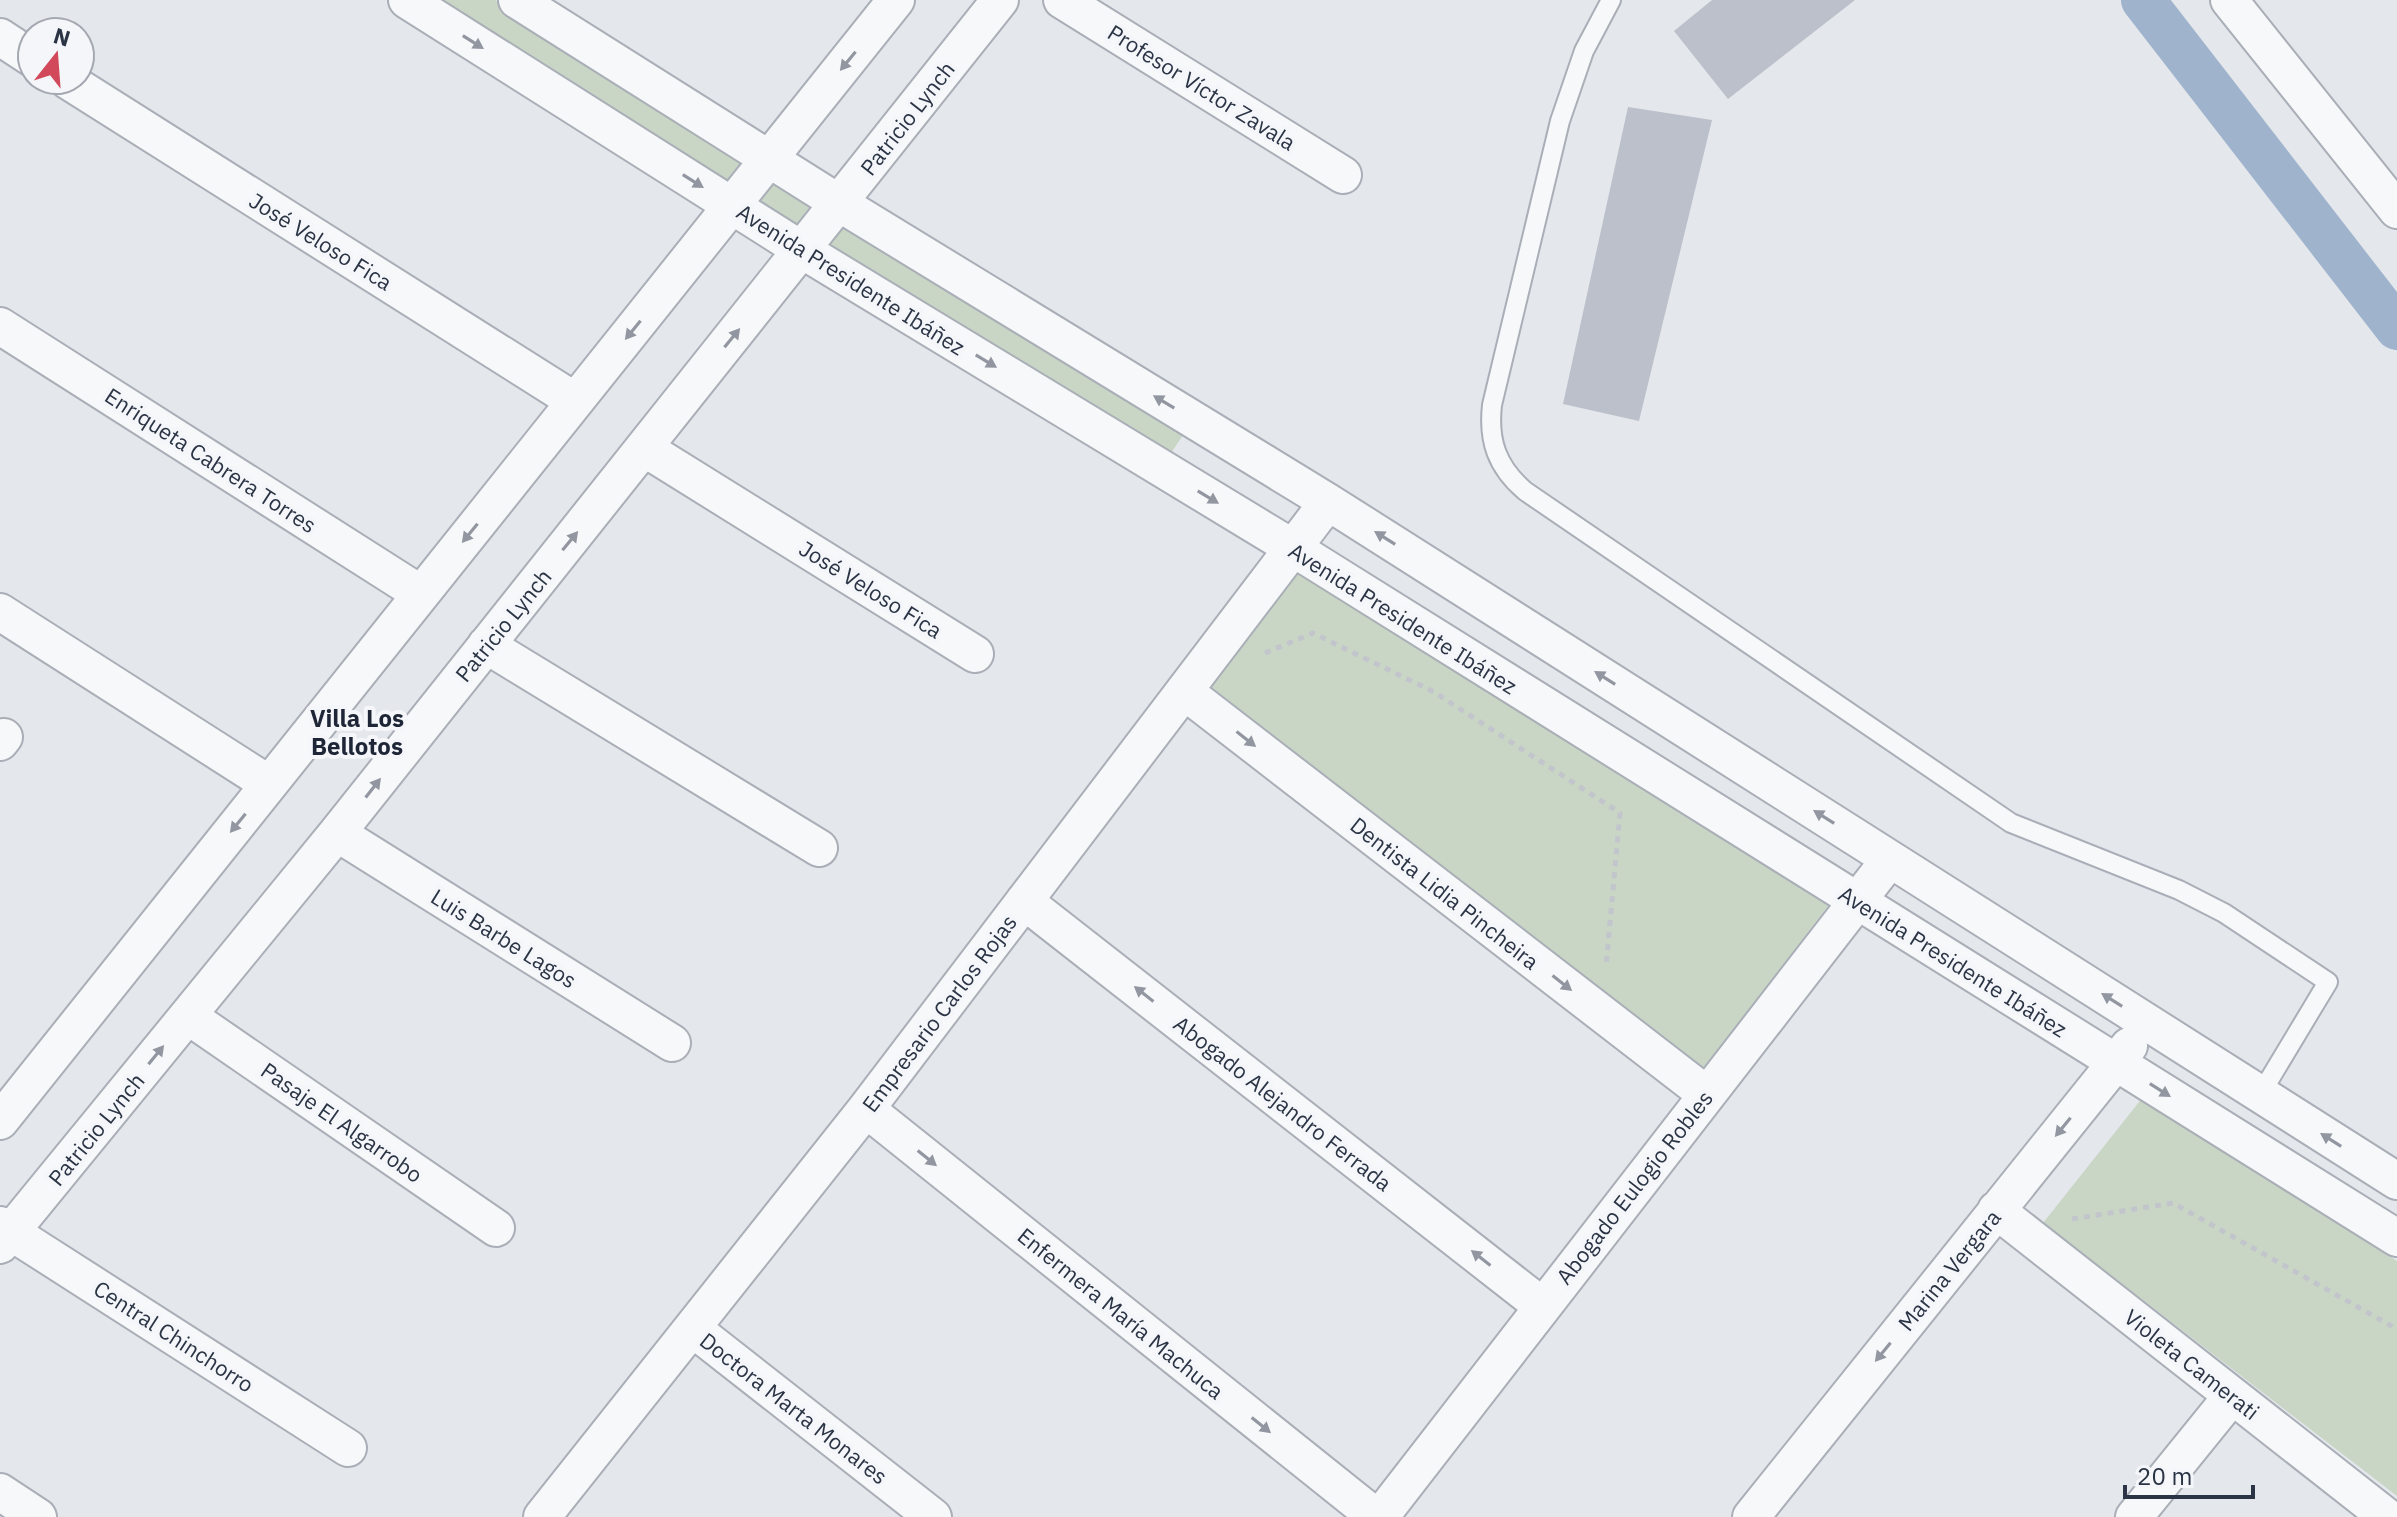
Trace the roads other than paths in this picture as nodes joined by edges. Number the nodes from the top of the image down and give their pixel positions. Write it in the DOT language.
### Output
graph roads {
  1 [pos="407,0"];
  2 [pos="517,0"];
  3 [pos="896,0"];
  4 [pos="1000,0"];
  5 [pos="1062,0"];
  6 [pos="1611,0"];
  7 [pos="2229,0"];
  8 [pos="92,96"];
  9 [pos="769,159"];
  10 [pos="1343,175"];
  11 [pos="839,203"];
  12 [pos="732,205"];
  13 [pos="2397,210"];
  14 [pos="802,250"];
  15 [pos="0,326"];
  16 [pos="575,401"];
  17 [pos="644,448"];
  18 [pos="1328,502"];
  19 [pos="1293,548"];
  20 [pos="421,594"];
  21 [pos="0,612"];
  22 [pos="486,645"];
  23 [pos="975,654"];
  24 [pos="1184,691"];
  25 [pos="269,784"];
  26 [pos="337,833"];
  27 [pos="819,848"];
  28 [pos="1890,859"];
  29 [pos="1024,901"];
  30 [pos="1856,901"];
  31 [pos="188,1016"];
  32 [pos="2147,1022"];
  33 [pos="672,1043"];
  34 [pos="2116,1062"];
  35 [pos="1706,1094"];
  36 [pos="2260,1095"];
  37 [pos="866,1109"];
  38 [pos="0,1121"];
  39 [pos="2397,1181"];
  40 [pos="1996,1210"];
  41 [pos="496,1228"];
  42 [pos="4,1234"];
  43 [pos="2397,1238"];
  44 [pos="1542,1306"];
  45 [pos="692,1328"];
  46 [pos="2232,1396"];
  47 [pos="348,1448"];
  48 [pos="0,1492"];
  49 [pos="38,1517"];
  50 [pos="542,1517"];
  51 [pos="933,1517"];
  52 [pos="1378,1517"];
  53 [pos="1751,1517"];
  54 [pos="2134,1517"];
  55 [pos="2387,1517"];
  1 -- 12 [label="street, Avenida Presidente Ibáñez, one-way"];
  2 -- 9 [label="street"];
  3 -- 9 [label="street, one-way"];
  4 -- 11 [label="street, Patricio Lynch"];
  5 -- 10 [label="street, Profesor Víctor Zavala"];
  6 -- 36 [label="lane"];
  7 -- 13 [label="street"];
  8 -- 16 [label="street, José Veloso Fica"];
  9 -- 11 [label="street"];
  9 -- 12 [label="street"];
  11 -- 14 [label="street, Patricio Lynch"];
  18 -- 11 [label="street, one-way"];
  12 -- 14 [label="street, Avenida Presidente Ibáñez"];
  12 -- 16 [label="street, one-way"];
  17 -- 14 [label="street, Patricio Lynch, one-way"];
  14 -- 19 [label="street, Avenida Presidente Ibáñez, one-way"];
  15 -- 20 [label="street, Enriqueta Cabrera Torres"];
  16 -- 20 [label="street, one-way"];
  22 -- 17 [label="street, Patricio Lynch, one-way"];
  17 -- 23 [label="street, José Veloso Fica"];
  18 -- 19 [label="street, Empresario Carlos Rojas"];
  28 -- 18 [label="street, one-way"];
  19 -- 24 [label="street, Empresario Carlos Rojas"];
  19 -- 30 [label="street, Avenida Presidente Ibáñez"];
  20 -- 25 [label="street"];
  21 -- 25 [label="street"];
  26 -- 22 [label="street, Patricio Lynch, one-way"];
  22 -- 27 [label="street"];
  24 -- 29 [label="street, Empresario Carlos Rojas"];
  24 -- 35 [label="street, Dentista Lidia Pincheira, one-way"];
  25 -- 38 [label="street, one-way"];
  26 -- 31 [label="street, Patricio Lynch"];
  26 -- 33 [label="street, Luis Barbe Lagos"];
  28 -- 30 [label="street, Abogado Eulogio Robles"];
  32 -- 28 [label="street, one-way"];
  29 -- 37 [label="street, Empresario Carlos Rojas"];
  44 -- 29 [label="street, Abogado Alejandro Ferrada, one-way"];
  30 -- 34 [label="street, Avenida Presidente Ibáñez"];
  30 -- 35 [label="street, Abogado Eulogio Robles"];
  31 -- 41 [label="street, Pasaje El Algarrobo"];
  42 -- 31 [label="street, Patricio Lynch, one-way"];
  32 -- 34 [label="street, Marina Vergara"];
  32 -- 36 [label="street"];
  34 -- 40 [label="street, Marina Vergara, one-way"];
  34 -- 43 [label="street, Avenida Presidente Ibáñez, one-way"];
  35 -- 44 [label="street, Abogado Eulogio Robles"];
  39 -- 36 [label="street, one-way"];
  37 -- 45 [label="street, Empresario Carlos Rojas"];
  37 -- 52 [label="street, Enfermera María Machuca, one-way"];
  40 -- 46 [label="street, Violeta Camerati"];
  40 -- 53 [label="street, Marina Vergara, one-way"];
  42 -- 47 [label="street, Central Chinchorro"];
  44 -- 52 [label="street, Abogado Eulogio Robles"];
  45 -- 50 [label="street, Empresario Carlos Rojas"];
  45 -- 51 [label="street, Doctora Marta Monares"];
  46 -- 54 [label="street"];
  46 -- 55 [label="street, Violeta Camerati"];
  48 -- 49 [label="street"];
}
